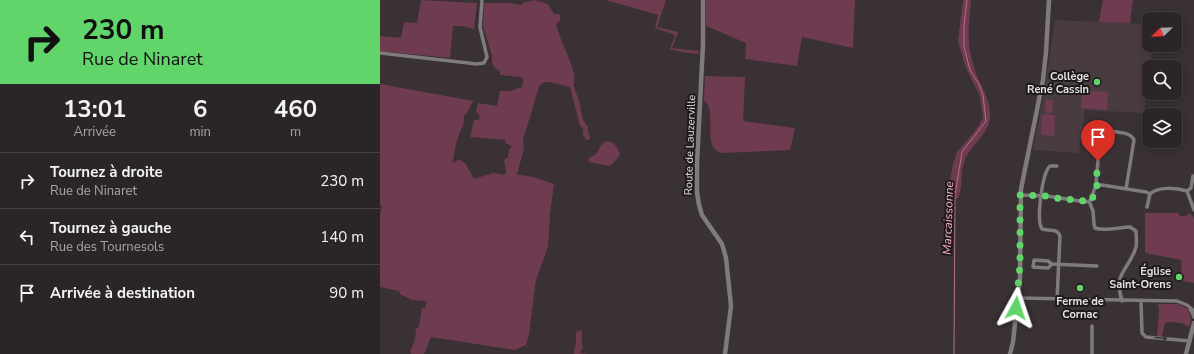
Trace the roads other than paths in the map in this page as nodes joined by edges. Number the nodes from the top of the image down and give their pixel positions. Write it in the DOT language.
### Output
graph roads {
  1 [pos="482,0"];
  2 [pos="703,0"];
  3 [pos="1049,0"];
  4 [pos="380,53"];
  5 [pos="1057,166"];
  6 [pos="1193,176"];
  7 [pos="1097,186"];
  8 [pos="1126,189"];
  9 [pos="1188,191"];
  10 [pos="1150,194"];
  11 [pos="1020,195"];
  12 [pos="1041,196"];
  13 [pos="1089,202"];
  14 [pos="1147,207"];
  15 [pos="1194,210"];
  16 [pos="1052,264"];
  17 [pos="1020,265"];
  18 [pos="1059,265"];
  19 [pos="1097,266"];
  20 [pos="1018,298"];
  21 [pos="1057,299"];
  22 [pos="1122,301"];
  23 [pos="1141,301"];
  24 [pos="1190,307"];
  25 [pos="1194,311"];
  26 [pos="1016,317"];
  27 [pos="1194,317"];
  28 [pos="1194,324"];
  29 [pos="1092,326"];
  30 [pos="1190,341"];
  31 [pos="725,354"];
  32 [pos="1013,354"];
  33 [pos="1092,354"];
  34 [pos="1186,354"];
  1 -- 4 [label="street"];
  2 -- 31 [label="street, Route de Lauzerville"];
  3 -- 11 [label="street"];
  5 -- 12 [label="street"];
  6 -- 9 [label="street"];
  7 -- 8 [label="street"];
  7 -- 8 [label="street"];
  7 -- 13 [label="street"];
  8 -- 10 [label="street"];
  9 -- 10 [label="street"];
  9 -- 15 [label="street"];
  10 -- 14 [label="street"];
  11 -- 12 [label="street"];
  11 -- 17 [label="street"];
  12 -- 13 [label="street"];
  12 -- 18 [label="street"];
  13 -- 22 [label="street"];
  16 -- 16 [label="street"];
  16 -- 18 [label="street"];
  17 -- 20 [label="street"];
  17 -- 26 [label="street"];
  18 -- 19 [label="street"];
  18 -- 21 [label="street"];
  20 -- 21 [label="street"];
  20 -- 26 [label="street"];
  21 -- 22 [label="street"];
  22 -- 23 [label="street"];
  23 -- 24 [label="street"];
  23 -- 30 [label="street, one-way"];
  24 -- 25 [label="street"];
  24 -- 27 [label="street"];
  26 -- 32 [label="street"];
  28 -- 30 [label="street"];
  29 -- 33 [label="street"];
  30 -- 34 [label="street"];
}
